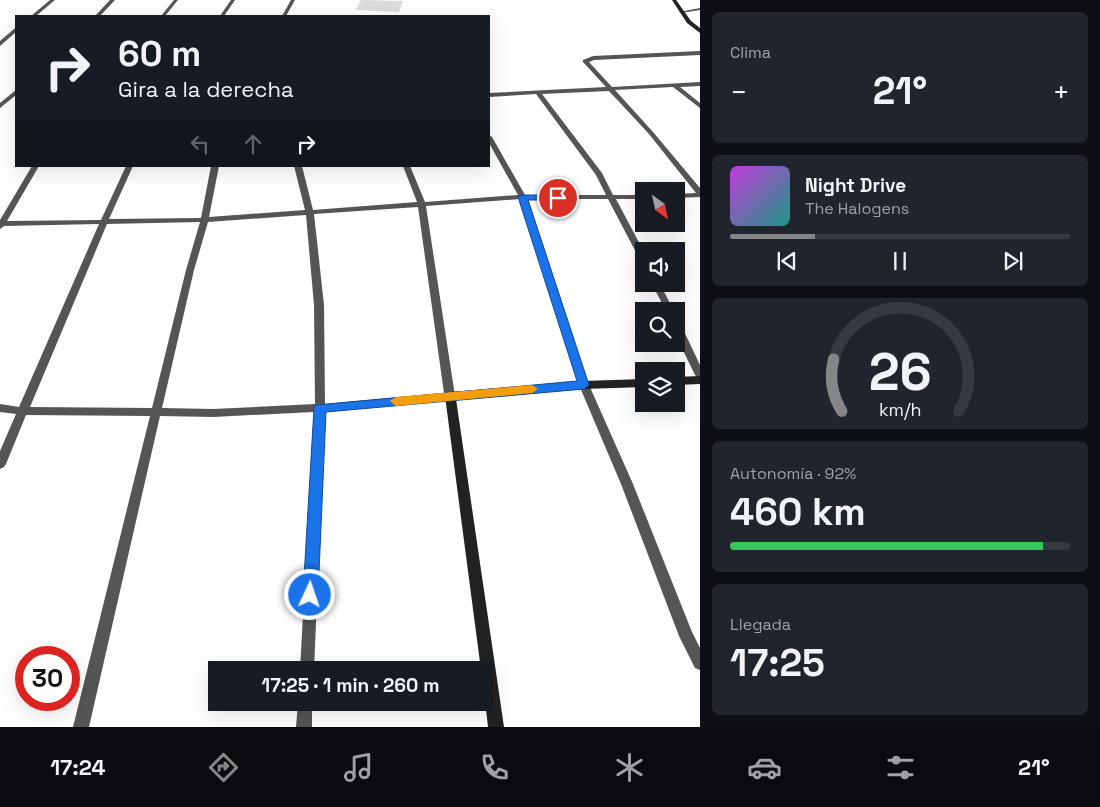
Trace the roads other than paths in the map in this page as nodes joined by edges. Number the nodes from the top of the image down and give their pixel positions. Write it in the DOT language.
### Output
graph roads {
  1 [pos="53,0"];
  2 [pos="112,0"];
  3 [pos="176,0"];
  4 [pos="233,0"];
  5 [pos="293,0"];
  6 [pos="674,0"];
  7 [pos="700,9"];
  8 [pos="681,12"];
  9 [pos="34,15"];
  10 [pos="98,15"];
  11 [pos="164,15"];
  12 [pos="223,15"];
  13 [pos="285,15"];
  14 [pos="15,31"];
  15 [pos="700,31"];
  16 [pos="0,44"];
  17 [pos="700,53"];
  18 [pos="700,84"];
  19 [pos="674,85"];
  20 [pos="612,89"];
  21 [pos="15,93"];
  22 [pos="538,93"];
  23 [pos="490,95"];
  24 [pos="3,100"];
  25 [pos="0,106"];
  26 [pos="700,106"];
  27 [pos="490,139"];
  28 [pos="35,167"];
  29 [pos="130,167"];
  30 [pos="215,167"];
  31 [pos="298,167"];
  32 [pos="406,167"];
  33 [pos="700,194"];
  34 [pos="685,195"];
  35 [pos="523,197"];
  36 [pos="635,197"];
  37 [pos="611,198"];
  38 [pos="422,205"];
  39 [pos="310,214"];
  40 [pos="205,220"];
  41 [pos="104,222"];
  42 [pos="1,225"];
  43 [pos="635,243"];
  44 [pos="685,344"];
  45 [pos="700,375"];
  46 [pos="700,380"];
  47 [pos="685,381"];
  48 [pos="635,382"];
  49 [pos="584,385"];
  50 [pos="450,396"];
  51 [pos="0,408"];
  52 [pos="320,408"];
  53 [pos="22,411"];
  54 [pos="155,414"];
  55 [pos="0,464"];
  56 [pos="307,661"];
  57 [pos="700,663"];
  58 [pos="305,711"];
  59 [pos="82,727"];
  60 [pos="304,727"];
  61 [pos="496,727"];
  1 -- 9 [label="street"];
  2 -- 10 [label="street"];
  3 -- 11 [label="street"];
  4 -- 12 [label="street"];
  5 -- 13 [label="street"];
  6 -- 8 [label="street"];
  7 -- 8 [label="street"];
  8 -- 15 [label="street"];
  14 -- 16 [label="street"];
  17 -- 20 [label="street"];
  18 -- 19 [label="street"];
  19 -- 20 [label="street"];
  19 -- 26 [label="street"];
  20 -- 22 [label="street"];
  20 -- 33 [label="street"];
  21 -- 24 [label="street"];
  22 -- 23 [label="street"];
  22 -- 37 [label="street"];
  24 -- 25 [label="street"];
  27 -- 35 [label="street"];
  28 -- 42 [label="street"];
  29 -- 41 [label="street"];
  30 -- 40 [label="street"];
  31 -- 39 [label="street"];
  32 -- 38 [label="street"];
  33 -- 34 [label="street"];
  35 -- 37 [label="street"];
  35 -- 38 [label="street"];
  35 -- 49 [label="street"];
  36 -- 37 [label="street"];
  37 -- 43 [label="street"];
  38 -- 39 [label="street"];
  38 -- 50 [label="street"];
  39 -- 40 [label="street"];
  39 -- 52 [label="street"];
  40 -- 41 [label="street"];
  40 -- 54 [label="street"];
  41 -- 42 [label="street"];
  41 -- 53 [label="street"];
  44 -- 45 [label="street"];
  46 -- 47 [label="street"];
  48 -- 49 [label="street"];
  49 -- 50 [label="street"];
  49 -- 57 [label="street"];
  50 -- 52 [label="street"];
  50 -- 61 [label="street"];
  51 -- 53 [label="street"];
  52 -- 54 [label="street"];
  52 -- 56 [label="street"];
  53 -- 54 [label="street"];
  53 -- 55 [label="street"];
  54 -- 59 [label="street"];
  58 -- 60 [label="street"];
}
